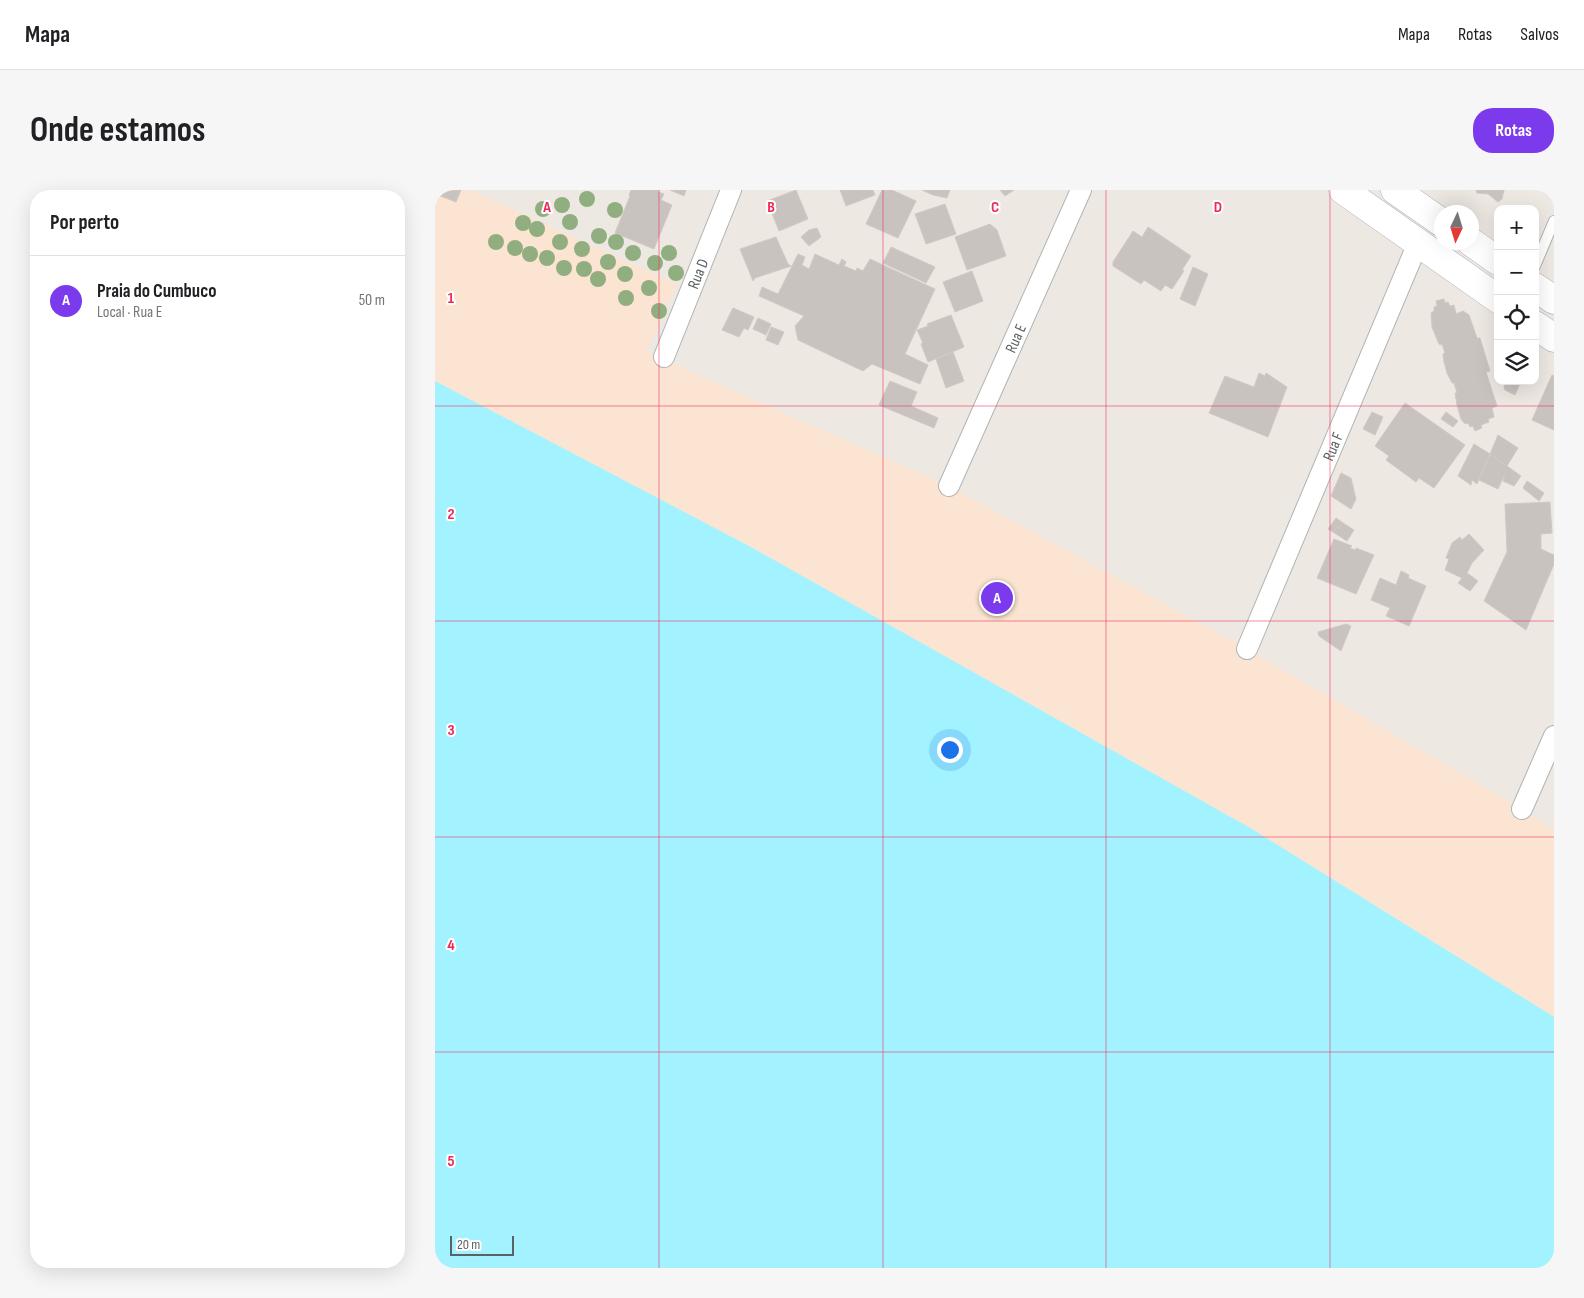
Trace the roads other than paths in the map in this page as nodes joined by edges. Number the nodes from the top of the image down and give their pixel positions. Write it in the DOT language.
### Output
graph roads {
  1 [pos="731,190"];
  2 [pos="1081,190"];
  3 [pos="1343,190"];
  4 [pos="1395,190"];
  5 [pos="1434,217"];
  6 [pos="1554,221"];
  7 [pos="1418,243"];
  8 [pos="1479,248"];
  9 [pos="1539,257"];
  10 [pos="1494,258"];
  11 [pos="1539,290"];
  12 [pos="1494,296"];
  13 [pos="1554,300"];
  14 [pos="1539,328"];
  15 [pos="1554,338"];
  16 [pos="664,357"];
  17 [pos="949,486"];
  18 [pos="1247,649"];
  19 [pos="1554,736"];
  20 [pos="1522,809"];
  1 -- 16 [label="street, Rua D"];
  2 -- 17 [label="street, Rua E"];
  3 -- 7 [label="main road"];
  4 -- 5 [label="main road"];
  6 -- 9 [label="lane"];
  7 -- 12 [label="main road"];
  7 -- 18 [label="street, Rua F"];
  8 -- 10 [label="main road"];
  11 -- 13 [label="main road"];
  14 -- 15 [label="main road"];
  19 -- 20 [label="street"];
}
